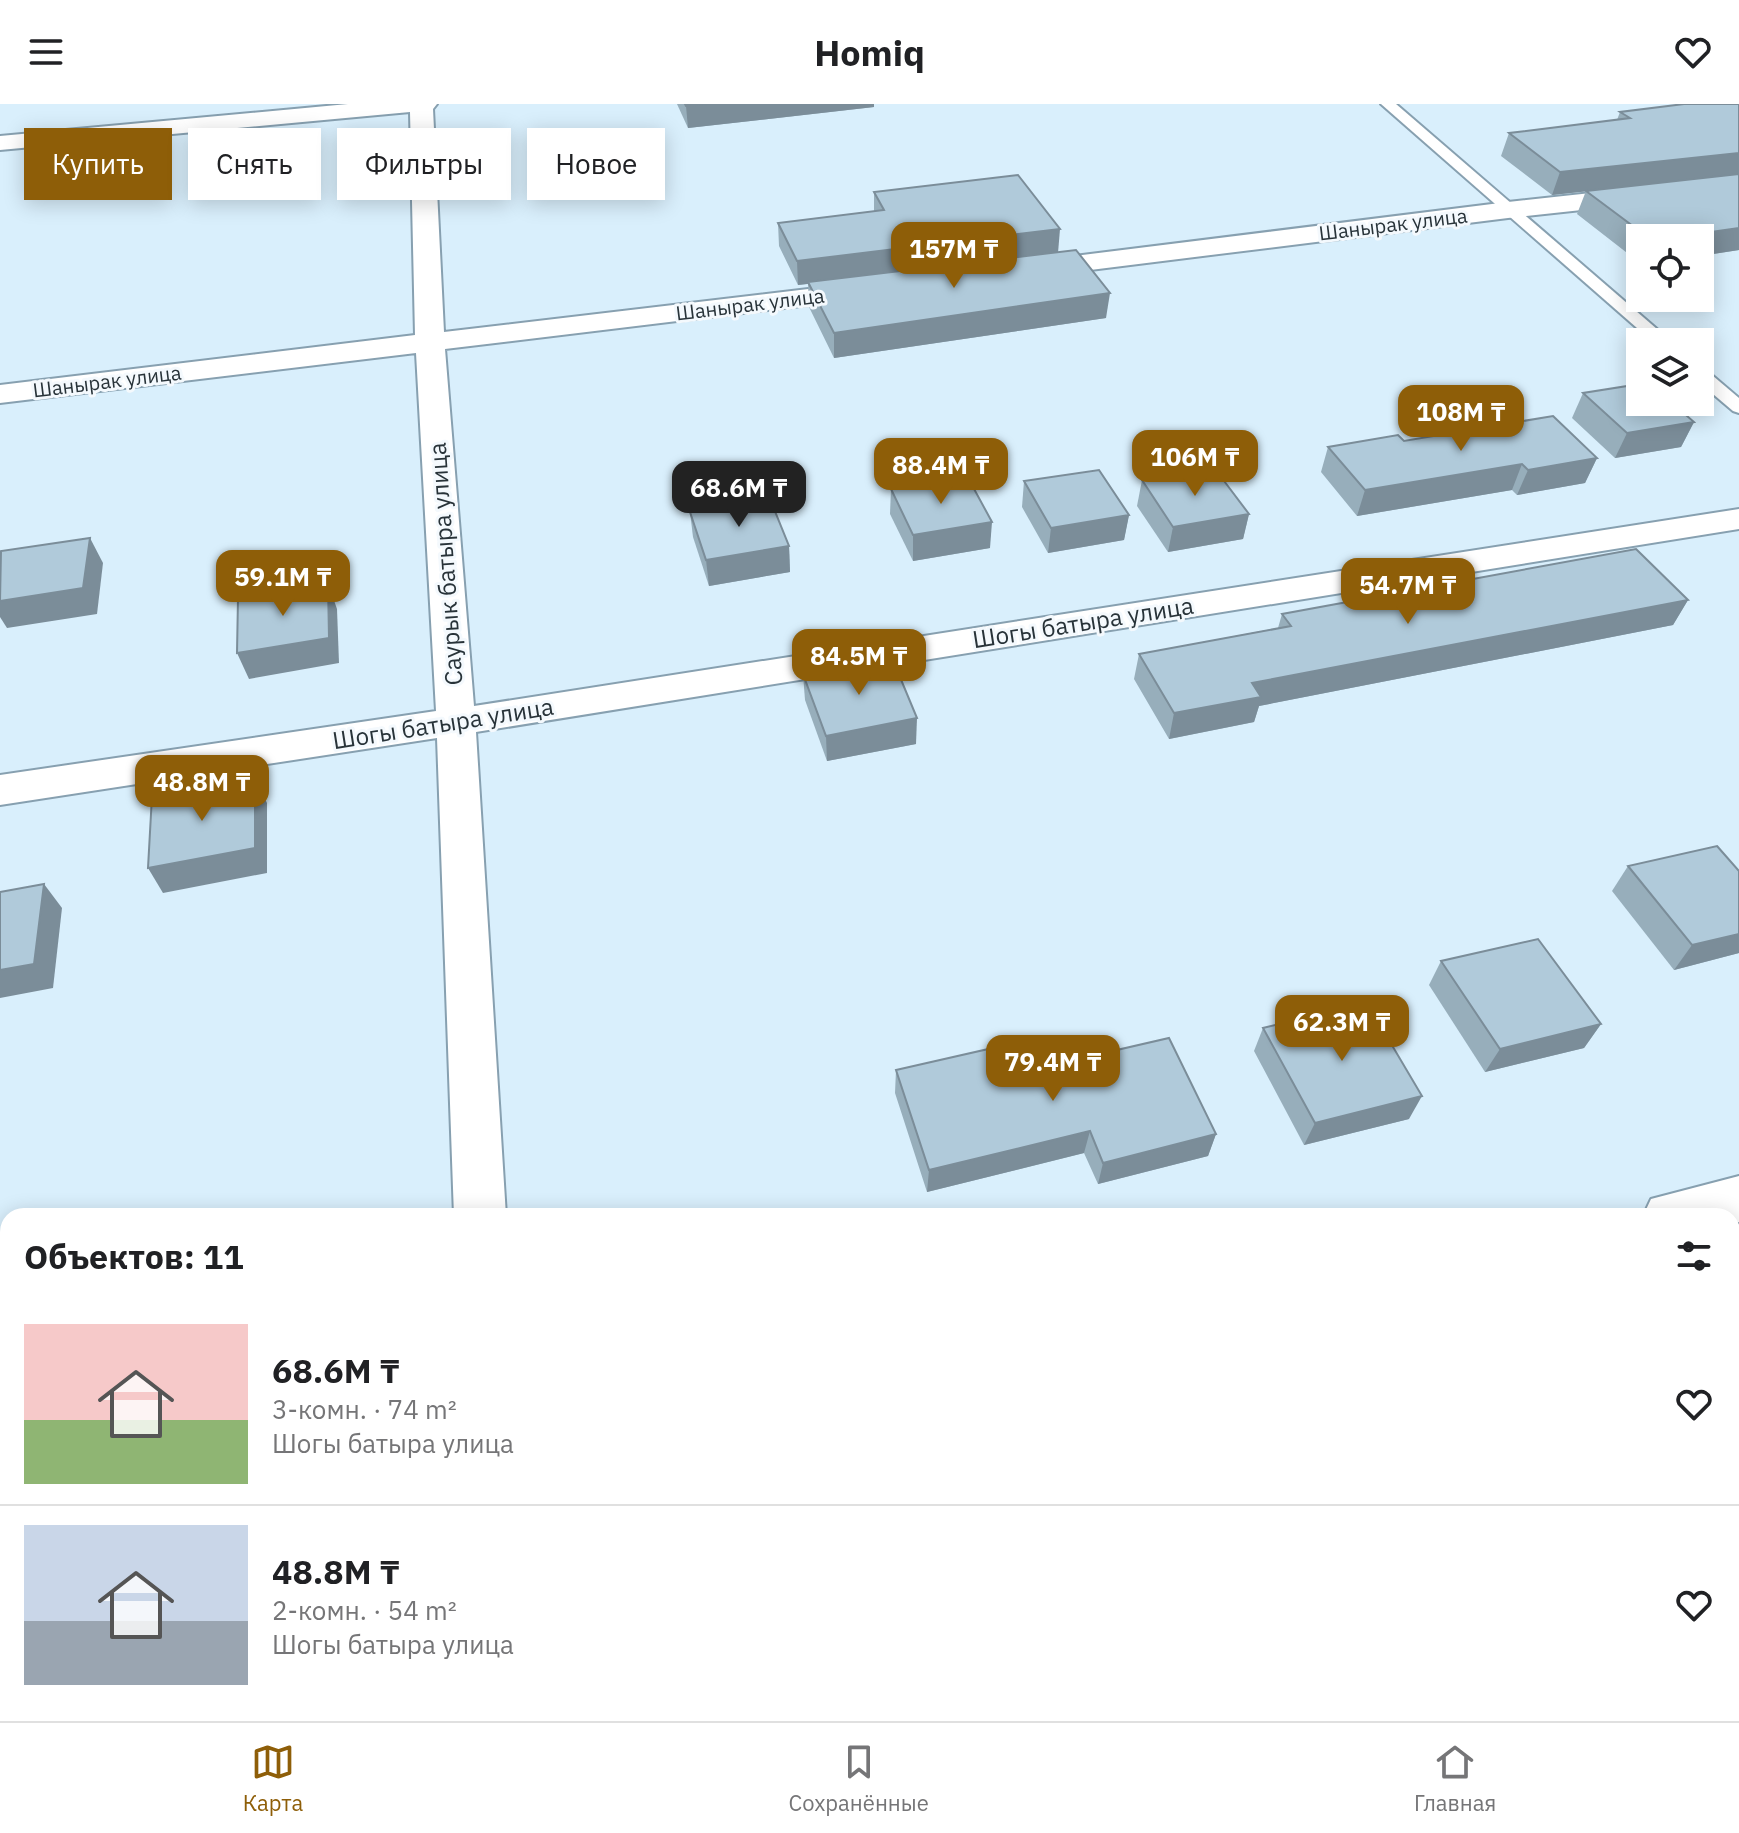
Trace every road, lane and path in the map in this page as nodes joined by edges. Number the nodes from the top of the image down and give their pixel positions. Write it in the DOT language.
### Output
graph roads {
  1 [pos="422,104"];
  2 [pos="1388,104"];
  3 [pos="1406,111"];
  4 [pos="0,143"];
  5 [pos="1739,185"];
  6 [pos="1508,210"];
  7 [pos="1000,273"];
  8 [pos="889,287"];
  9 [pos="1647,328"];
  10 [pos="430,344"];
  11 [pos="1714,386"];
  12 [pos="0,394"];
  13 [pos="1739,407"];
  14 [pos="1739,519"];
  15 [pos="456,722"];
  16 [pos="0,790"];
  17 [pos="1739,1199"];
  18 [pos="480,1208"];
  19 [pos="1702,1208"];
  1 -- 4 [label="street"];
  1 -- 10 [label="street, Саурык батыра улица"];
  2 -- 3 [label="lane"];
  3 -- 6 [label="lane"];
  5 -- 6 [label="street, Шанырак улица"];
  6 -- 7 [label="street, Шанырак улица"];
  6 -- 9 [label="lane"];
  8 -- 10 [label="street, Шанырак улица"];
  10 -- 12 [label="street, Шанырак улица"];
  10 -- 15 [label="street, Саурык батыра улица"];
  11 -- 13 [label="lane"];
  14 -- 15 [label="street, Шогы батыра улица"];
  15 -- 16 [label="street, Шогы батыра улица"];
  15 -- 18 [label="street, Саурык батыра улица"];
  17 -- 19 [label="street"];
}
